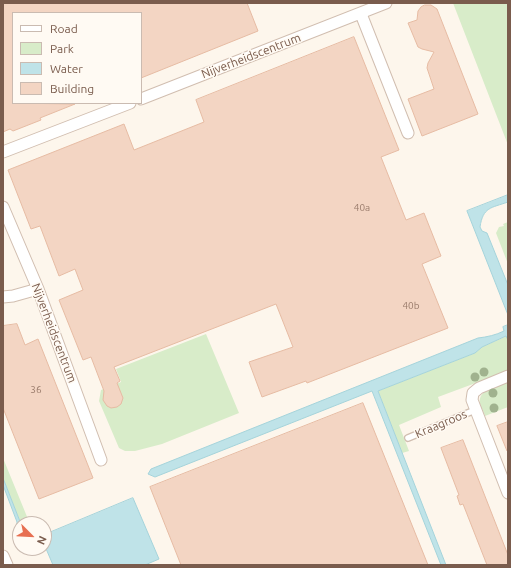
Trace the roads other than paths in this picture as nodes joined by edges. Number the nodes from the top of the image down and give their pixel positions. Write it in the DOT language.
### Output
graph roads {
  1 [pos="386,3"];
  2 [pos="361,14"];
  3 [pos="142,99"];
  4 [pos="127,104"];
  5 [pos="408,133"];
  6 [pos="3,152"];
  7 [pos="3,207"];
  8 [pos="38,289"];
  9 [pos="3,296"];
  10 [pos="508,376"];
  11 [pos="475,410"];
  12 [pos="408,438"];
  13 [pos="101,460"];
  14 [pos="508,493"];
  15 [pos="3,556"];
  16 [pos="6,565"];
  1 -- 2 [label="street, Nijverheidscentrum"];
  2 -- 3 [label="street, Nijverheidscentrum"];
  2 -- 5 [label="street"];
  4 -- 6 [label="street"];
  7 -- 8 [label="street, Nijverheidscentrum"];
  8 -- 9 [label="street"];
  8 -- 13 [label="street, Nijverheidscentrum"];
  10 -- 11 [label="street, Kraagroos"];
  11 -- 12 [label="lane, Kraagroos"];
  11 -- 14 [label="street, Kraagroos"];
  15 -- 16 [label="street"];
}
